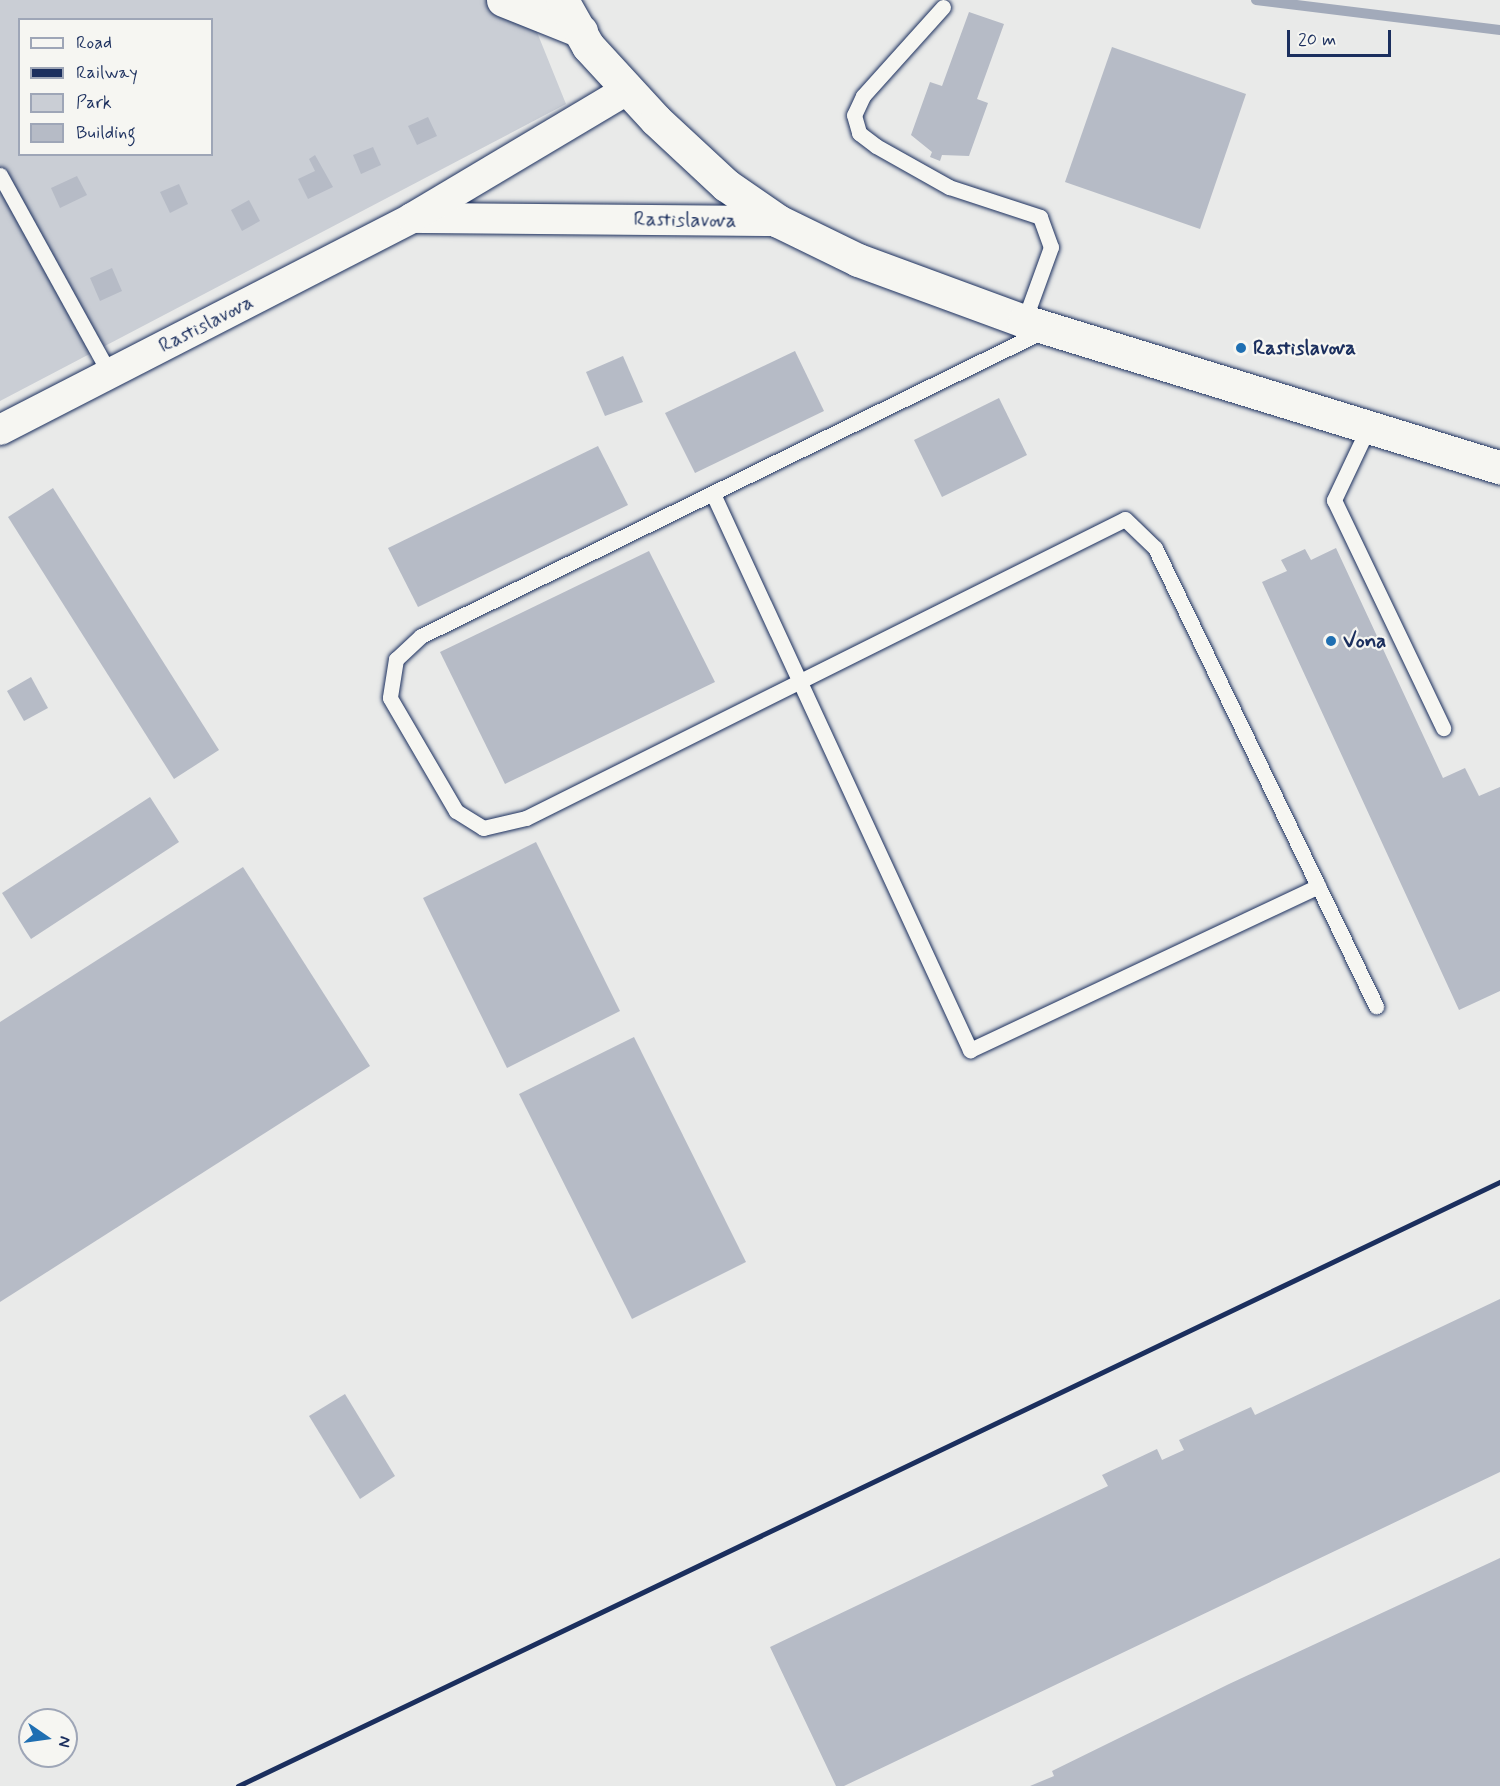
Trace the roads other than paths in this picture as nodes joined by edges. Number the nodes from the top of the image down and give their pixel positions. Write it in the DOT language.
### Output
graph roads {
  1 [pos="503,0"];
  2 [pos="562,0"];
  3 [pos="943,7"];
  4 [pos="581,31"];
  5 [pos="627,90"];
  6 [pos="0,175"];
  7 [pos="412,218"];
  8 [pos="778,221"];
  9 [pos="1036,325"];
  10 [pos="110,374"];
  11 [pos="1368,428"];
  12 [pos="0,430"];
  13 [pos="1500,467"];
  14 [pos="713,494"];
  15 [pos="800,681"];
  16 [pos="1443,728"];
  17 [pos="1318,886"];
  18 [pos="1376,1006"];
  1 -- 4 [label="street"];
  2 -- 4 [label="street"];
  3 -- 9 [label="lane"];
  4 -- 5 [label="street"];
  5 -- 7 [label="street, Rastislavova"];
  5 -- 8 [label="street"];
  6 -- 10 [label="lane"];
  7 -- 8 [label="street, Rastislavova"];
  7 -- 10 [label="street, Rastislavova"];
  8 -- 9 [label="street"];
  9 -- 11 [label="street"];
  9 -- 14 [label="lane"];
  10 -- 12 [label="street, Rastislavova"];
  11 -- 13 [label="street"];
  11 -- 16 [label="lane"];
  14 -- 15 [label="lane"];
  14 -- 15 [label="lane"];
  15 -- 17 [label="lane"];
  15 -- 17 [label="lane"];
  17 -- 18 [label="lane"];
}
